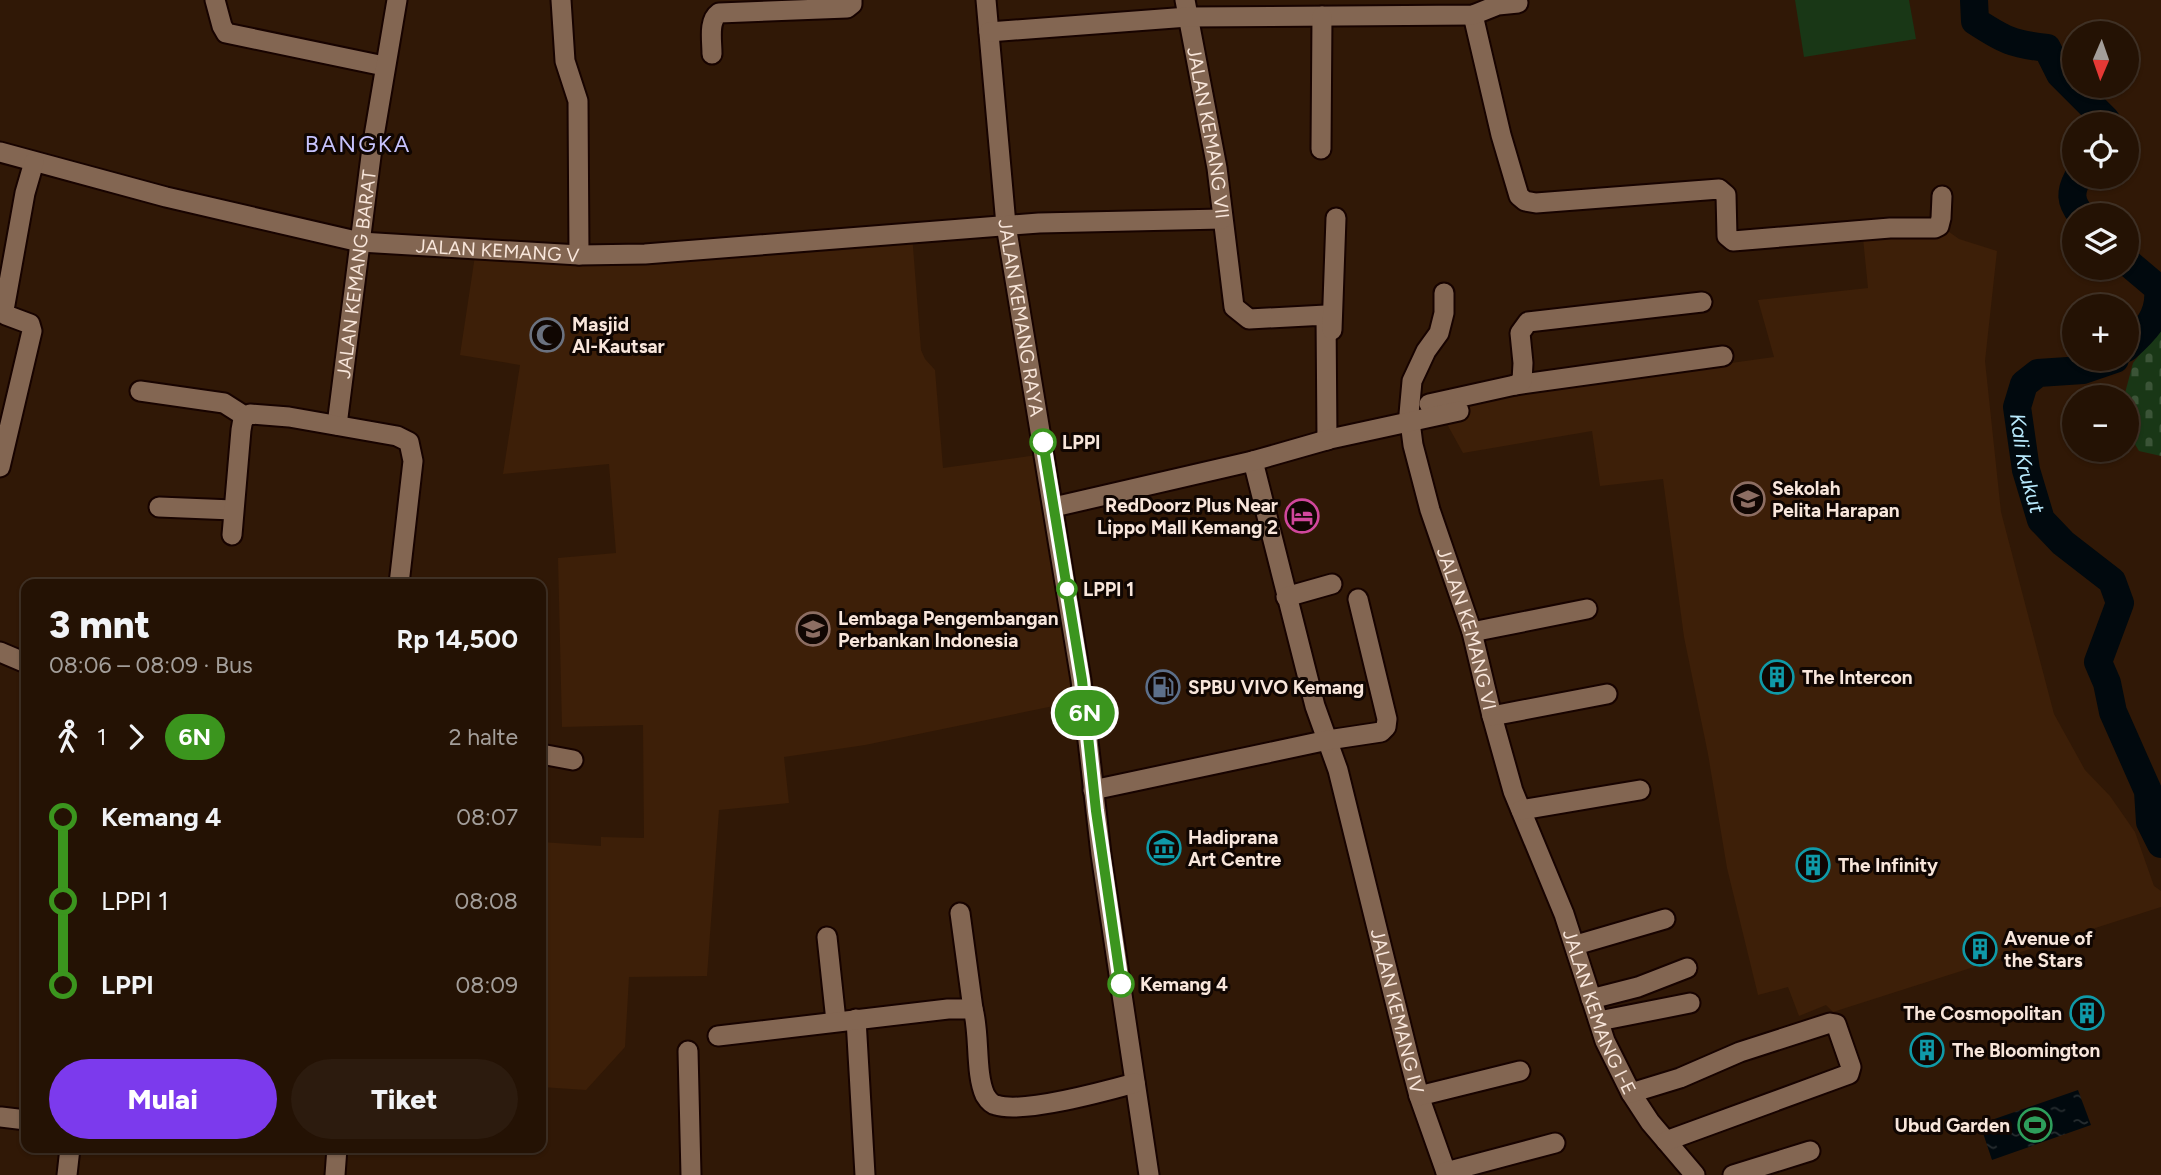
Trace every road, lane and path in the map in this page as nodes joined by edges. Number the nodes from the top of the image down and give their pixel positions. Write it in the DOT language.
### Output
graph roads {
  1 [pos="215,0"];
  2 [pos="397,0"];
  3 [pos="561,0"];
  4 [pos="852,0"];
  5 [pos="986,0"];
  6 [pos="1517,3"];
  7 [pos="1186,9"];
  8 [pos="1473,15"];
  9 [pos="1322,16"];
  10 [pos="989,32"];
  11 [pos="712,54"];
  12 [pos="384,66"];
  13 [pos="1321,149"];
  14 [pos="0,152"];
  15 [pos="34,162"];
  16 [pos="1942,196"];
  17 [pos="1336,218"];
  18 [pos="1222,219"];
  19 [pos="1006,225"];
  20 [pos="360,242"];
  21 [pos="579,255"];
  22 [pos="1444,293"];
  23 [pos="1702,302"];
  24 [pos="1723,355"];
  25 [pos="1515,386"];
  26 [pos="140,391"];
  27 [pos="1459,411"];
  28 [pos="246,417"];
  29 [pos="1409,418"];
  30 [pos="337,425"];
  31 [pos="1329,440"];
  32 [pos="1253,461"];
  33 [pos="0,467"];
  34 [pos="159,508"];
  35 [pos="1054,508"];
  36 [pos="233,510"];
  37 [pos="232,535"];
  38 [pos="400,579"];
  39 [pos="1332,584"];
  40 [pos="1286,597"];
  41 [pos="1357,598"];
  42 [pos="1587,609"];
  43 [pos="1472,632"];
  44 [pos="0,652"];
  45 [pos="21,661"];
  46 [pos="1607,694"];
  47 [pos="1492,716"];
  48 [pos="1328,740"];
  49 [pos="546,755"];
  50 [pos="573,760"];
  51 [pos="1093,790"];
  52 [pos="1640,790"];
  53 [pos="1521,810"];
  54 [pos="1531,832"];
  55 [pos="960,913"];
  56 [pos="1665,919"];
  57 [pos="827,937"];
  58 [pos="1576,945"];
  59 [pos="1687,968"];
  60 [pos="1591,999"];
  61 [pos="1690,1003"];
  62 [pos="973,1009"];
  63 [pos="846,1020"];
  64 [pos="1599,1021"];
  65 [pos="718,1036"];
  66 [pos="688,1051"];
  67 [pos="1520,1070"];
  68 [pos="1135,1083"];
  69 [pos="1631,1093"];
  70 [pos="1419,1096"];
  71 [pos="1,1117"];
  72 [pos="21,1119"];
  73 [pos="1666,1141"];
  74 [pos="1555,1143"];
  75 [pos="1810,1151"];
  76 [pos="69,1153"];
  77 [pos="337,1153"];
  78 [pos="1447,1174"];
  79 [pos="67,1175"];
  80 [pos="337,1175"];
  81 [pos="691,1175"];
  82 [pos="865,1175"];
  83 [pos="1149,1175"];
  84 [pos="1695,1175"];
  85 [pos="1733,1175"];
  1 -- 12 [label="street"];
  2 -- 12 [label="street, JALAN KEMANG BARAT"];
  3 -- 21 [label="street"];
  4 -- 11 [label="street"];
  5 -- 10 [label="street, JALAN KEMANG RAYA"];
  6 -- 8 [label="street"];
  7 -- 9 [label="street"];
  7 -- 10 [label="street"];
  7 -- 18 [label="street, JALAN KEMANG VII"];
  8 -- 9 [label="street"];
  8 -- 16 [label="street"];
  9 -- 13 [label="street"];
  10 -- 19 [label="street, JALAN KEMANG RAYA"];
  12 -- 20 [label="street, JALAN KEMANG BARAT"];
  14 -- 15 [label="street, JALAN KEMANG V"];
  15 -- 20 [label="street, JALAN KEMANG V"];
  15 -- 33 [label="street"];
  17 -- 31 [label="street"];
  18 -- 19 [label="street, JALAN KEMANG VII"];
  18 -- 31 [label="street"];
  19 -- 21 [label="street, JALAN KEMANG V"];
  19 -- 35 [label="street, JALAN KEMANG RAYA"];
  20 -- 21 [label="street, JALAN KEMANG V"];
  20 -- 30 [label="street, JALAN KEMANG BARAT"];
  22 -- 29 [label="street, JALAN KEMANG VI"];
  23 -- 25 [label="street"];
  24 -- 25 [label="street"];
  25 -- 29 [label="street"];
  26 -- 28 [label="street"];
  27 -- 29 [label="street"];
  28 -- 30 [label="street"];
  28 -- 36 [label="street"];
  29 -- 31 [label="street"];
  29 -- 43 [label="street, JALAN KEMANG VI"];
  30 -- 38 [label="street"];
  31 -- 32 [label="street"];
  32 -- 35 [label="street"];
  32 -- 40 [label="street, JALAN KEMANG IV"];
  34 -- 36 [label="street"];
  35 -- 51 [label="street, JALAN KEMANG RAYA"];
  36 -- 37 [label="street"];
  39 -- 40 [label="street"];
  40 -- 48 [label="street, JALAN KEMANG IV"];
  41 -- 48 [label="street"];
  42 -- 43 [label="street"];
  43 -- 47 [label="street, JALAN KEMANG VI"];
  44 -- 45 [label="street"];
  46 -- 47 [label="street"];
  47 -- 53 [label="street, JALAN KEMANG VI"];
  48 -- 51 [label="street"];
  48 -- 70 [label="street, JALAN KEMANG IV"];
  49 -- 50 [label="street"];
  51 -- 68 [label="street, JALAN KEMANG RAYA"];
  52 -- 53 [label="street"];
  53 -- 54 [label="street, JALAN KEMANG VI"];
  54 -- 58 [label="street, JALAN KEMANG I-E"];
  55 -- 62 [label="street"];
  56 -- 58 [label="street"];
  57 -- 63 [label="street"];
  58 -- 60 [label="street, JALAN KEMANG I-E"];
  59 -- 60 [label="street"];
  60 -- 64 [label="street, JALAN KEMANG I-E"];
  61 -- 64 [label="street"];
  62 -- 63 [label="street"];
  62 -- 68 [label="street"];
  63 -- 65 [label="street"];
  63 -- 82 [label="street"];
  64 -- 69 [label="street, JALAN KEMANG I-E"];
  66 -- 81 [label="street"];
  67 -- 70 [label="street"];
  68 -- 83 [label="street, JALAN KEMANG RAYA"];
  69 -- 73 [label="street, JALAN KEMANG I-E"];
  69 -- 73 [label="street"];
  70 -- 78 [label="street, JALAN KEMANG IV"];
  71 -- 72 [label="street"];
  73 -- 84 [label="street, JALAN KEMANG I-E"];
  74 -- 78 [label="street, JALAN KEMANG IV"];
  75 -- 85 [label="street"];
  76 -- 79 [label="street"];
  77 -- 80 [label="street"];
}
